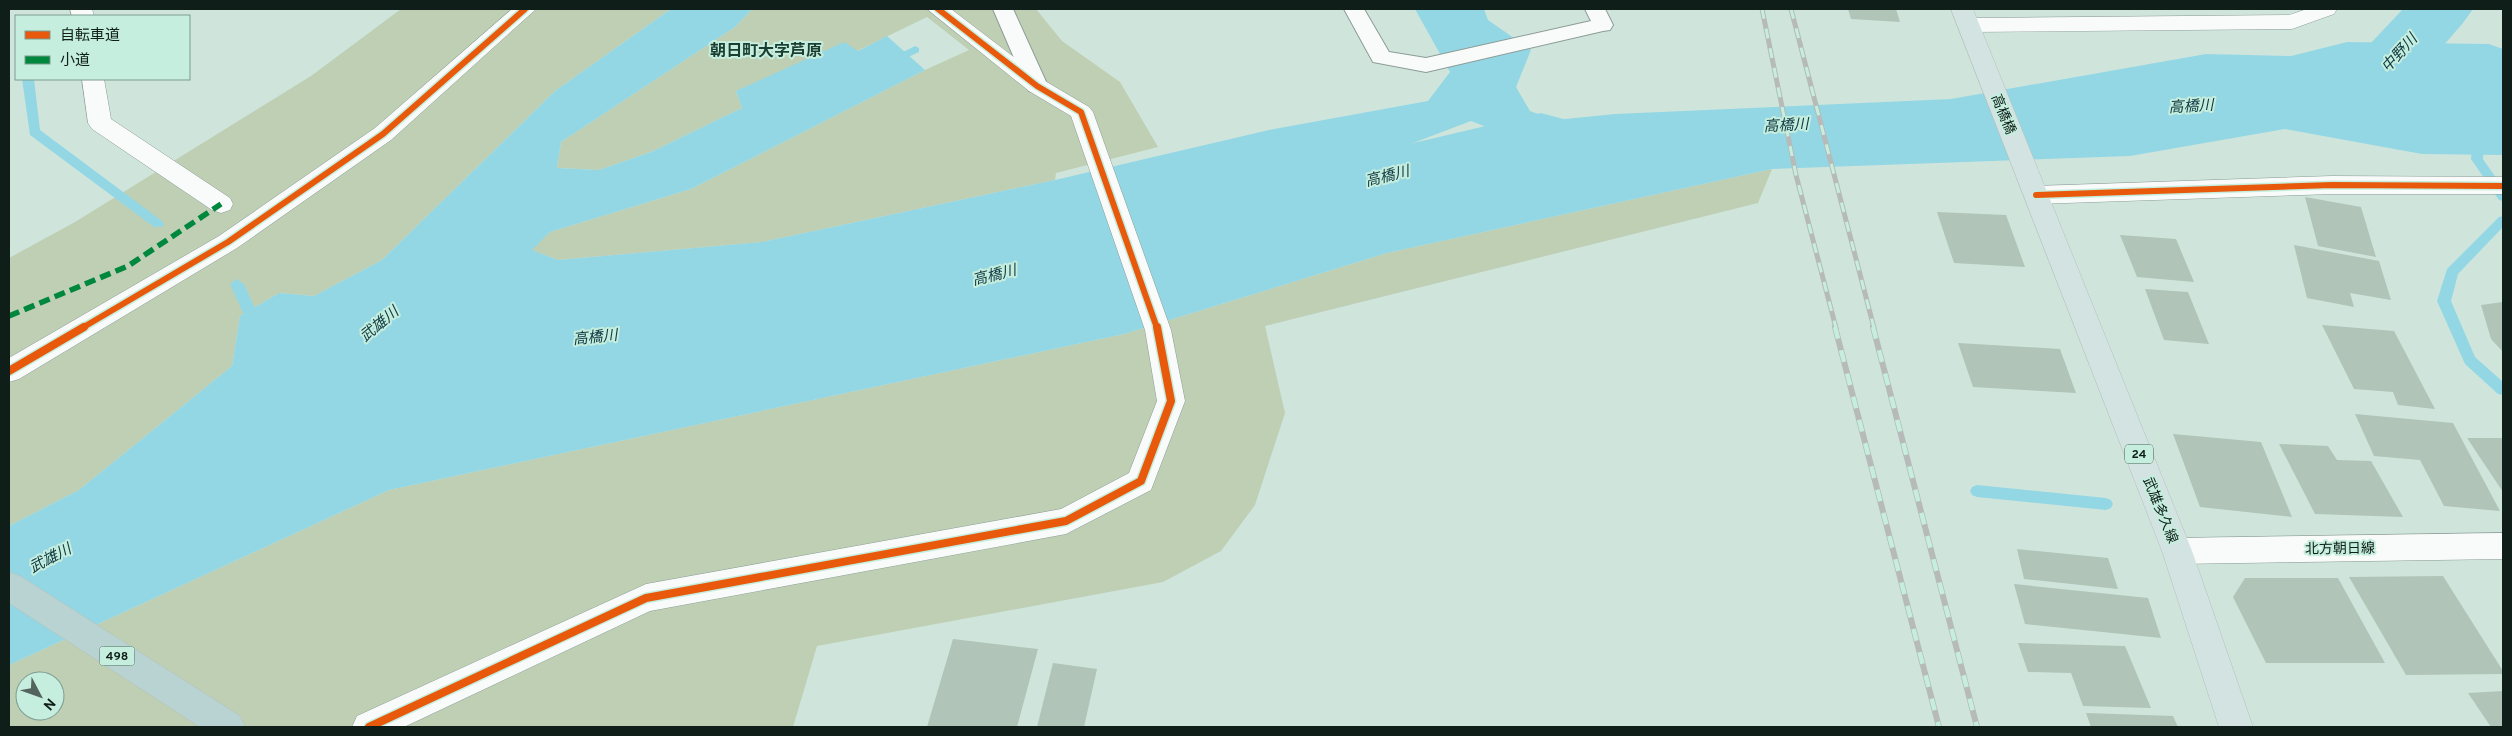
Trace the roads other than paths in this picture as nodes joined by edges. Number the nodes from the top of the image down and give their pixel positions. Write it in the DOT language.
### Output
graph roads {
  1 [pos="525,9"];
  2 [pos="938,9"];
  3 [pos="1003,9"];
  4 [pos="1354,9"];
  5 [pos="2326,9"];
  6 [pos="1599,17"];
  7 [pos="1969,26"];
  8 [pos="92,80"];
  9 [pos="1037,86"];
  10 [pos="2492,186"];
  11 [pos="2034,190"];
  12 [pos="221,204"];
  13 [pos="88,324"];
  14 [pos="9,349"];
  15 [pos="9,371"];
  16 [pos="2503,546"];
  17 [pos="2177,551"];
  18 [pos="9,586"];
  19 [pos="227,726"];
  20 [pos="369,727"];
  21 [pos="2236,727"];
  1 -- 13 [label="street"];
  2 -- 9 [label="street"];
  3 -- 9 [label="lane"];
  4 -- 6 [label="lane"];
  5 -- 7 [label="street"];
  7 -- 11 [label="main road, 高橋橋 / 24"];
  8 -- 12 [label="street"];
  9 -- 20 [label="street"];
  10 -- 11 [label="street"];
  11 -- 17 [label="main road, 武雄多久線 / 24"];
  13 -- 14 [label="street"];
  13 -- 15 [label="street"];
  16 -- 17 [label="street, 北方朝日線"];
  17 -- 21 [label="main road, 武雄多久線 / 24"];
  18 -- 19 [label="highway, 498"];
}
